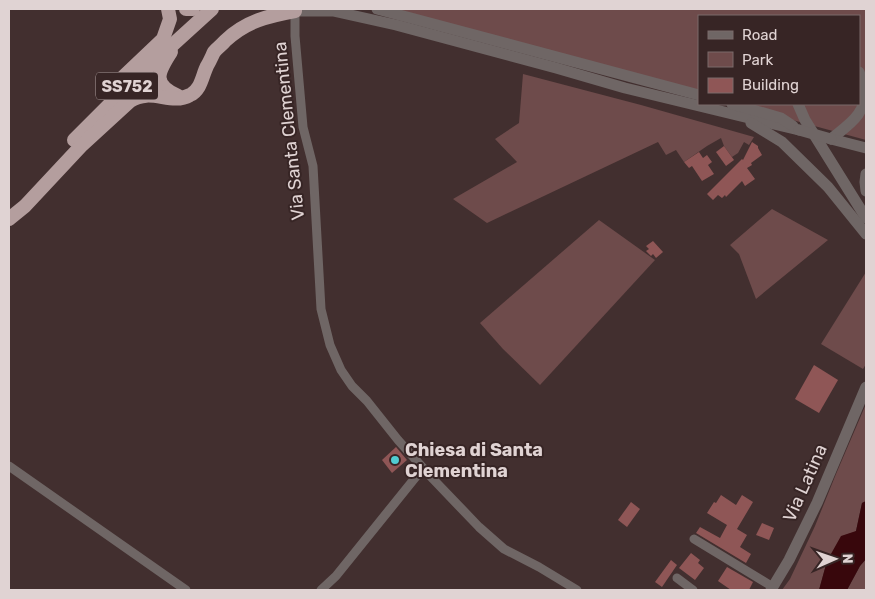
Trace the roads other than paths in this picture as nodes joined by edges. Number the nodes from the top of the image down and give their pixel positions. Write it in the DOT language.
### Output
graph roads {
  1 [pos="168,9"];
  2 [pos="186,9"];
  3 [pos="193,9"];
  4 [pos="212,9"];
  5 [pos="377,9"];
  6 [pos="295,10"];
  7 [pos="187,30"];
  8 [pos="860,74"];
  9 [pos="698,95"];
  10 [pos="183,98"];
  11 [pos="736,105"];
  12 [pos="798,105"];
  13 [pos="741,117"];
  14 [pos="799,130"];
  15 [pos="831,139"];
  16 [pos="70,144"];
  17 [pos="866,148"];
  18 [pos="866,174"];
  19 [pos="866,191"];
  20 [pos="9,210"];
  21 [pos="866,218"];
  22 [pos="9,219"];
  23 [pos="866,234"];
  24 [pos="866,386"];
  25 [pos="9,466"];
  26 [pos="423,468"];
  27 [pos="694,539"];
  28 [pos="677,578"];
  29 [pos="772,588"];
  30 [pos="186,590"];
  31 [pos="321,590"];
  32 [pos="577,590"];
  33 [pos="693,590"];
  1 -- 16 [label="highway"];
  2 -- 3 [label="highway"];
  4 -- 7 [label="highway, SS752"];
  5 -- 9 [label="street"];
  6 -- 10 [label="highway"];
  6 -- 13 [label="street"];
  6 -- 26 [label="street, Via Santa Clementina"];
  7 -- 10 [label="highway"];
  7 -- 16 [label="highway, SS752"];
  8 -- 15 [label="street"];
  10 -- 22 [label="highway"];
  11 -- 14 [label="street"];
  12 -- 21 [label="street"];
  13 -- 14 [label="street"];
  13 -- 23 [label="street"];
  14 -- 15 [label="street, bridge"];
  15 -- 17 [label="street"];
  16 -- 20 [label="highway, SS752"];
  18 -- 19 [label="street"];
  24 -- 29 [label="street, Via Latina"];
  25 -- 30 [label="street"];
  26 -- 31 [label="street"];
  26 -- 32 [label="street, Via Santa Clementina"];
  27 -- 29 [label="street"];
  28 -- 33 [label="street"];
}
